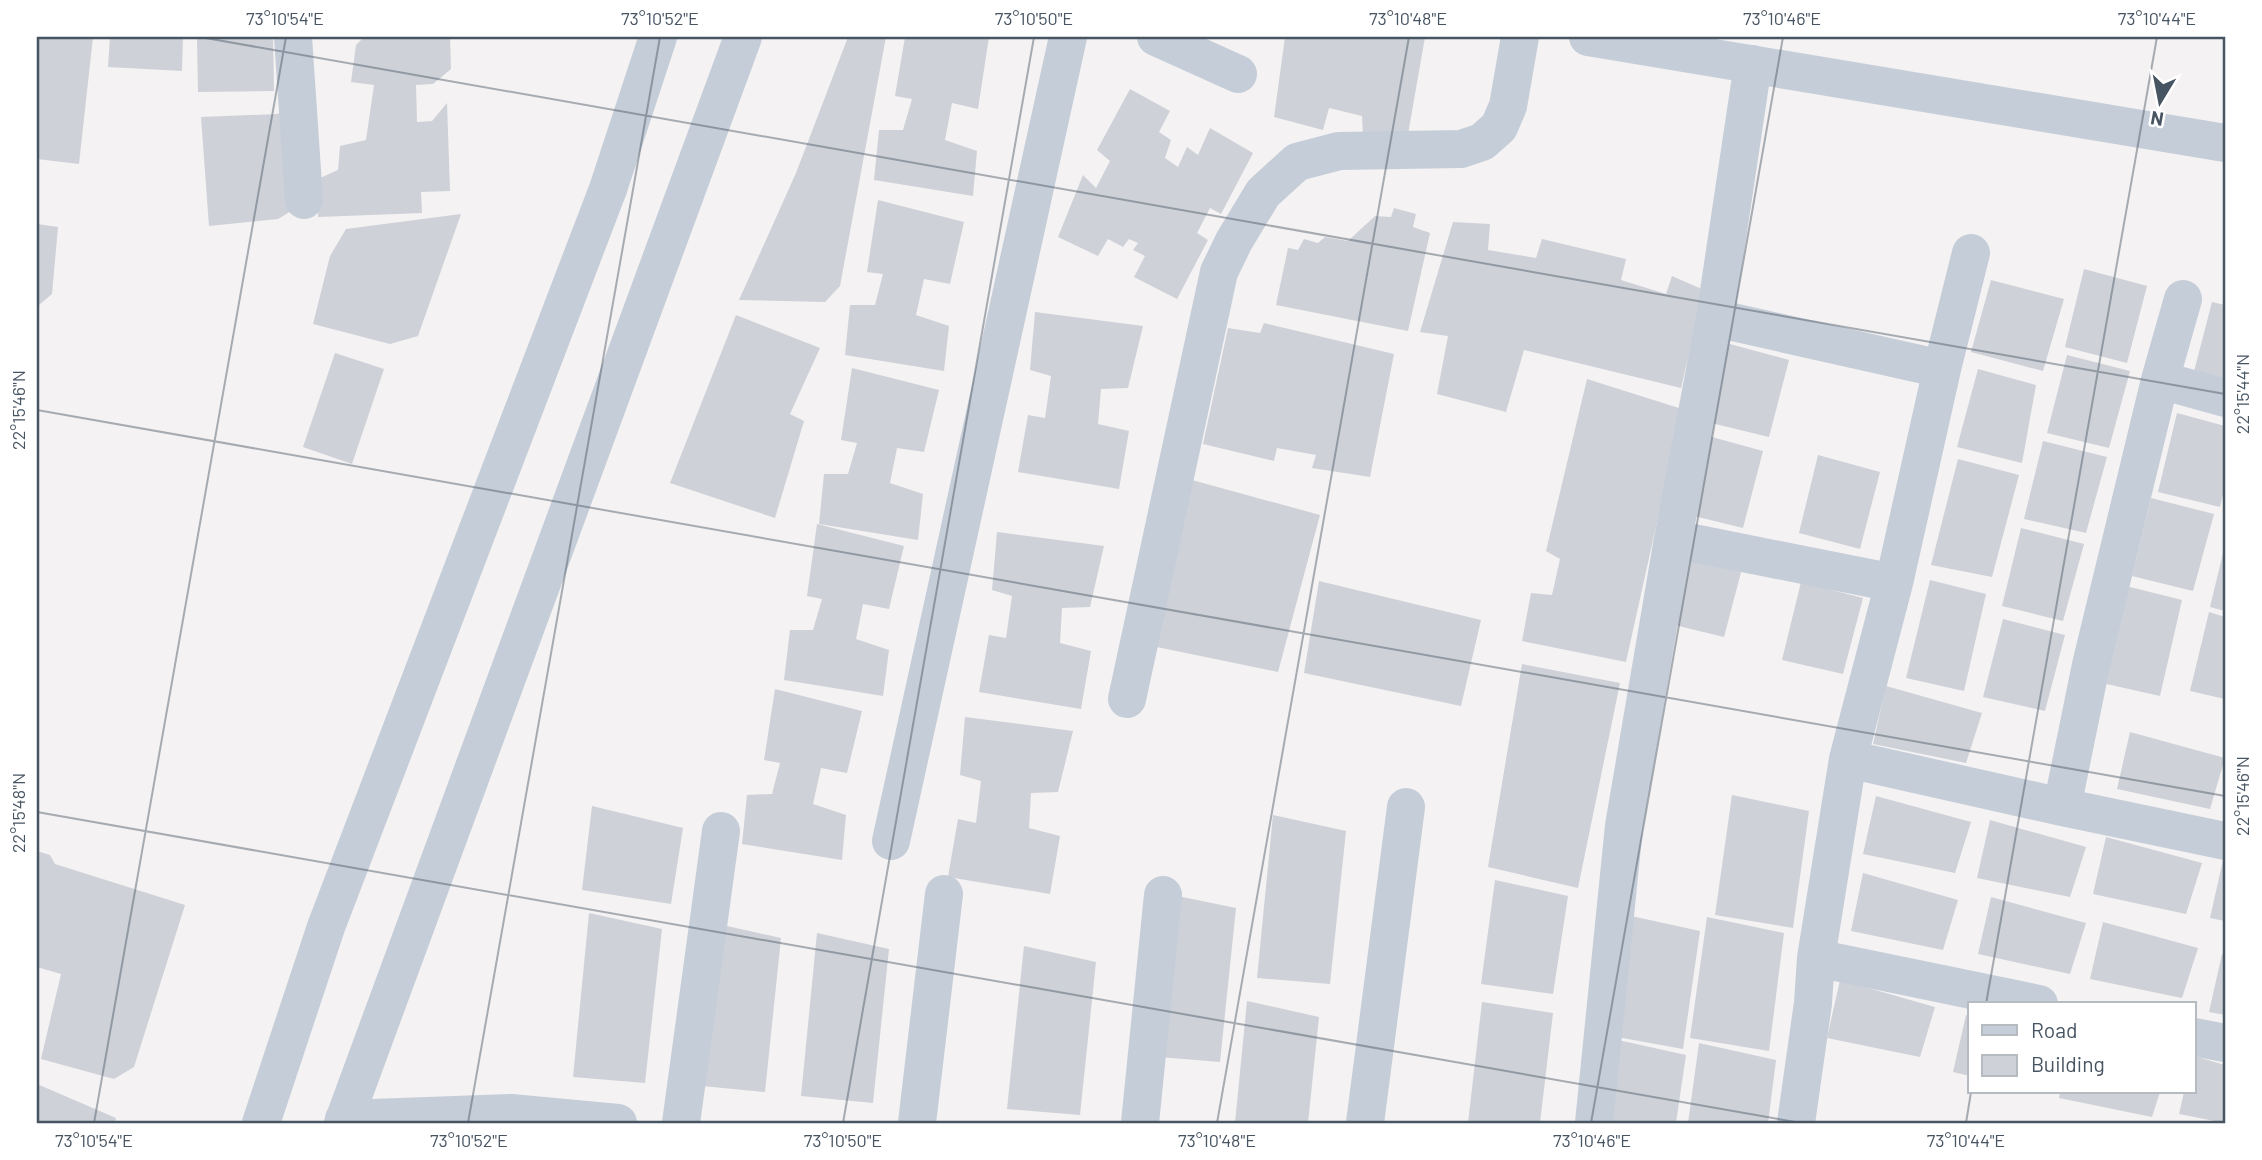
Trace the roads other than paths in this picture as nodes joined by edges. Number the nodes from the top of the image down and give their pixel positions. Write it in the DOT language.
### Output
graph roads {
  1 [pos="293,37"];
  2 [pos="657,37"];
  3 [pos="743,37"];
  4 [pos="1068,37"];
  5 [pos="1156,37"];
  6 [pos="1520,37"];
  7 [pos="1588,37"];
  8 [pos="1753,64"];
  9 [pos="1238,74"];
  10 [pos="2225,143"];
  11 [pos="304,201"];
  12 [pos="1971,253"];
  13 [pos="2183,299"];
  14 [pos="1715,318"];
  15 [pos="1942,369"];
  16 [pos="2161,380"];
  17 [pos="2225,398"];
  18 [pos="1673,539"];
  19 [pos="1894,583"];
  20 [pos="1127,699"];
  21 [pos="1849,759"];
  22 [pos="1406,807"];
  23 [pos="2062,807"];
  24 [pos="721,831"];
  25 [pos="891,841"];
  26 [pos="2225,841"];
  27 [pos="944,894"];
  28 [pos="1163,895"];
  29 [pos="1816,958"];
  30 [pos="2029,1002"];
  31 [pos="2196,1037"];
  32 [pos="2225,1043"];
  33 [pos="530,1119"];
  34 [pos="343,1121"];
  35 [pos="261,1123"];
  36 [pos="618,1123"];
  37 [pos="681,1123"];
  38 [pos="917,1123"];
  39 [pos="1140,1123"];
  40 [pos="1365,1123"];
  41 [pos="1594,1123"];
  42 [pos="1797,1123"];
  1 -- 11 [label="street"];
  2 -- 35 [label="street"];
  3 -- 34 [label="street"];
  4 -- 25 [label="street"];
  5 -- 9 [label="street"];
  6 -- 20 [label="street"];
  7 -- 8 [label="street"];
  8 -- 10 [label="street"];
  8 -- 14 [label="street"];
  12 -- 15 [label="street"];
  13 -- 16 [label="street"];
  14 -- 15 [label="street"];
  14 -- 18 [label="street"];
  15 -- 19 [label="street"];
  16 -- 17 [label="street"];
  16 -- 23 [label="street"];
  18 -- 19 [label="street"];
  18 -- 41 [label="street"];
  19 -- 21 [label="street"];
  21 -- 23 [label="street"];
  21 -- 29 [label="street"];
  22 -- 40 [label="street"];
  23 -- 26 [label="street"];
  24 -- 37 [label="street"];
  27 -- 38 [label="street"];
  28 -- 39 [label="street"];
  29 -- 30 [label="street"];
  29 -- 42 [label="street"];
  31 -- 32 [label="street"];
  33 -- 34 [label="street"];
  33 -- 36 [label="street"];
}
